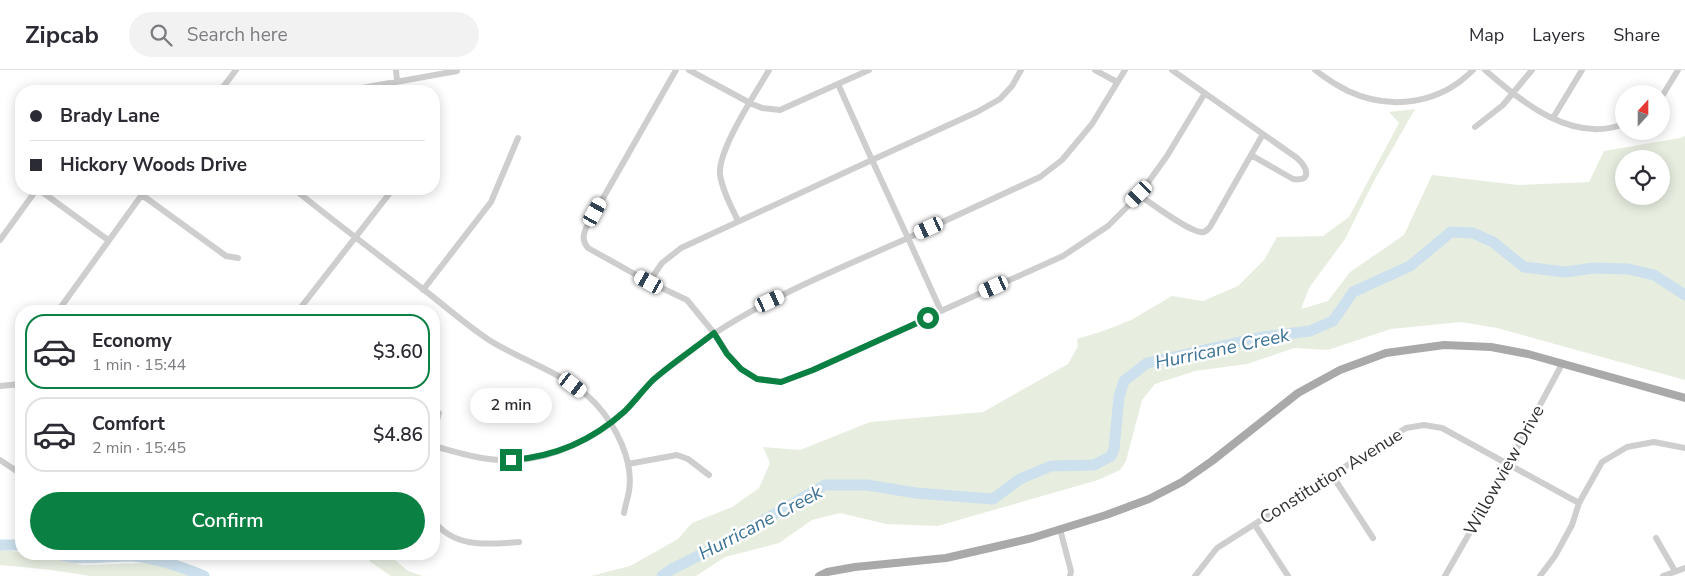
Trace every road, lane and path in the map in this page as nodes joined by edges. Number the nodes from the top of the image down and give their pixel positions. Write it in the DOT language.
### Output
graph roads {
  1 [pos="236,70"];
  2 [pos="396,70"];
  3 [pos="676,70"];
  4 [pos="690,70"];
  5 [pos="769,70"];
  6 [pos="869,70"];
  7 [pos="1021,70"];
  8 [pos="1095,70"];
  9 [pos="1124,70"];
  10 [pos="1172,70"];
  11 [pos="1315,70"];
  12 [pos="1473,70"];
  13 [pos="1485,70"];
  14 [pos="1532,70"];
  15 [pos="1582,70"];
  16 [pos="1678,70"];
  17 [pos="457,71"];
  18 [pos="397,81"];
  19 [pos="1117,82"];
  20 [pos="838,84"];
  21 [pos="225,85"];
  22 [pos="376,85"];
  23 [pos="1669,85"];
  24 [pos="1205,93"];
  25 [pos="1513,94"];
  26 [pos="750,104"];
  27 [pos="1553,118"];
  28 [pos="1475,127"];
  29 [pos="1615,128"];
  30 [pos="1263,134"];
  31 [pos="518,138"];
  32 [pos="1251,155"];
  33 [pos="872,160"];
  34 [pos="1139,194"];
  35 [pos="33,195"];
  36 [pos="45,195"];
  37 [pos="142,195"];
  38 [pos="302,195"];
  39 [pos="388,195"];
  40 [pos="738,221"];
  41 [pos="355,237"];
  42 [pos="908,238"];
  43 [pos="0,240"];
  44 [pos="108,240"];
  45 [pos="238,258"];
  46 [pos="649,282"];
  47 [pos="423,290"];
  48 [pos="62,305"];
  49 [pos="303,305"];
  50 [pos="942,311"];
  51 [pos="714,333"];
  52 [pos="1562,364"];
  53 [pos="15,385"];
  54 [pos="0,386"];
  55 [pos="1685,398"];
  56 [pos="610,423"];
  57 [pos="440,447"];
  58 [pos="1685,448"];
  59 [pos="0,460"];
  60 [pos="628,464"];
  61 [pos="1508,465"];
  62 [pos="15,470"];
  63 [pos="1332,475"];
  64 [pos="709,476"];
  65 [pos="1579,503"];
  66 [pos="624,513"];
  67 [pos="1255,525"];
  68 [pos="440,527"];
  69 [pos="1060,529"];
  70 [pos="1373,538"];
  71 [pos="1656,538"];
  72 [pos="519,542"];
  73 [pos="1685,568"];
  74 [pos="1675,571"];
  75 [pos="819,576"];
  76 [pos="1070,576"];
  77 [pos="1195,576"];
  78 [pos="1288,576"];
  79 [pos="1445,576"];
  80 [pos="1540,576"];
  81 [pos="1663,576"];
  1 -- 21 [label="street"];
  2 -- 18 [label="street"];
  3 -- 46 [label="street"];
  4 -- 26 [label="street"];
  5 -- 26 [label="street"];
  6 -- 20 [label="street"];
  7 -- 33 [label="street"];
  8 -- 19 [label="street"];
  9 -- 19 [label="street"];
  10 -- 24 [label="street"];
  11 -- 12 [label="street"];
  13 -- 25 [label="street"];
  14 -- 25 [label="street"];
  15 -- 27 [label="street"];
  16 -- 23 [label="street"];
  17 -- 18 [label="street"];
  18 -- 22 [label="street"];
  19 -- 42 [label="street"];
  20 -- 26 [label="street"];
  20 -- 33 [label="street"];
  24 -- 30 [label="street"];
  24 -- 34 [label="street"];
  25 -- 27 [label="street"];
  25 -- 28 [label="street"];
  26 -- 40 [label="street"];
  27 -- 29 [label="street"];
  30 -- 32 [label="street"];
  30 -- 32 [label="street"];
  31 -- 47 [label="street"];
  32 -- 34 [label="street"];
  33 -- 40 [label="street"];
  33 -- 42 [label="street"];
  34 -- 50 [label="street"];
  35 -- 43 [label="street"];
  36 -- 44 [label="street"];
  37 -- 44 [label="street"];
  37 -- 45 [label="street"];
  38 -- 41 [label="street"];
  39 -- 41 [label="street"];
  40 -- 46 [label="street"];
  41 -- 47 [label="street"];
  41 -- 49 [label="street"];
  42 -- 50 [label="street"];
  42 -- 51 [label="street"];
  44 -- 48 [label="street"];
  46 -- 51 [label="street"];
  47 -- 56 [label="street"];
  50 -- 51 [label="street"];
  51 -- 56 [label="street"];
  52 -- 55 [label="main road"];
  52 -- 61 [label="street, Willowview Drive"];
  52 -- 69 [label="main road"];
  53 -- 54 [label="street"];
  56 -- 57 [label="street"];
  56 -- 60 [label="street"];
  58 -- 65 [label="street"];
  59 -- 62 [label="street"];
  60 -- 64 [label="street"];
  60 -- 66 [label="street"];
  61 -- 63 [label="street, Constitution Avenue"];
  61 -- 65 [label="street, Constitution Avenue"];
  61 -- 79 [label="street, Willowview Drive"];
  63 -- 67 [label="street, Constitution Avenue"];
  63 -- 70 [label="street"];
  65 -- 80 [label="street"];
  67 -- 77 [label="street, Constitution Avenue"];
  67 -- 78 [label="street"];
  68 -- 72 [label="street"];
  69 -- 75 [label="main road"];
  69 -- 76 [label="street"];
  71 -- 74 [label="street"];
  73 -- 74 [label="street"];
  74 -- 81 [label="street"];
}
